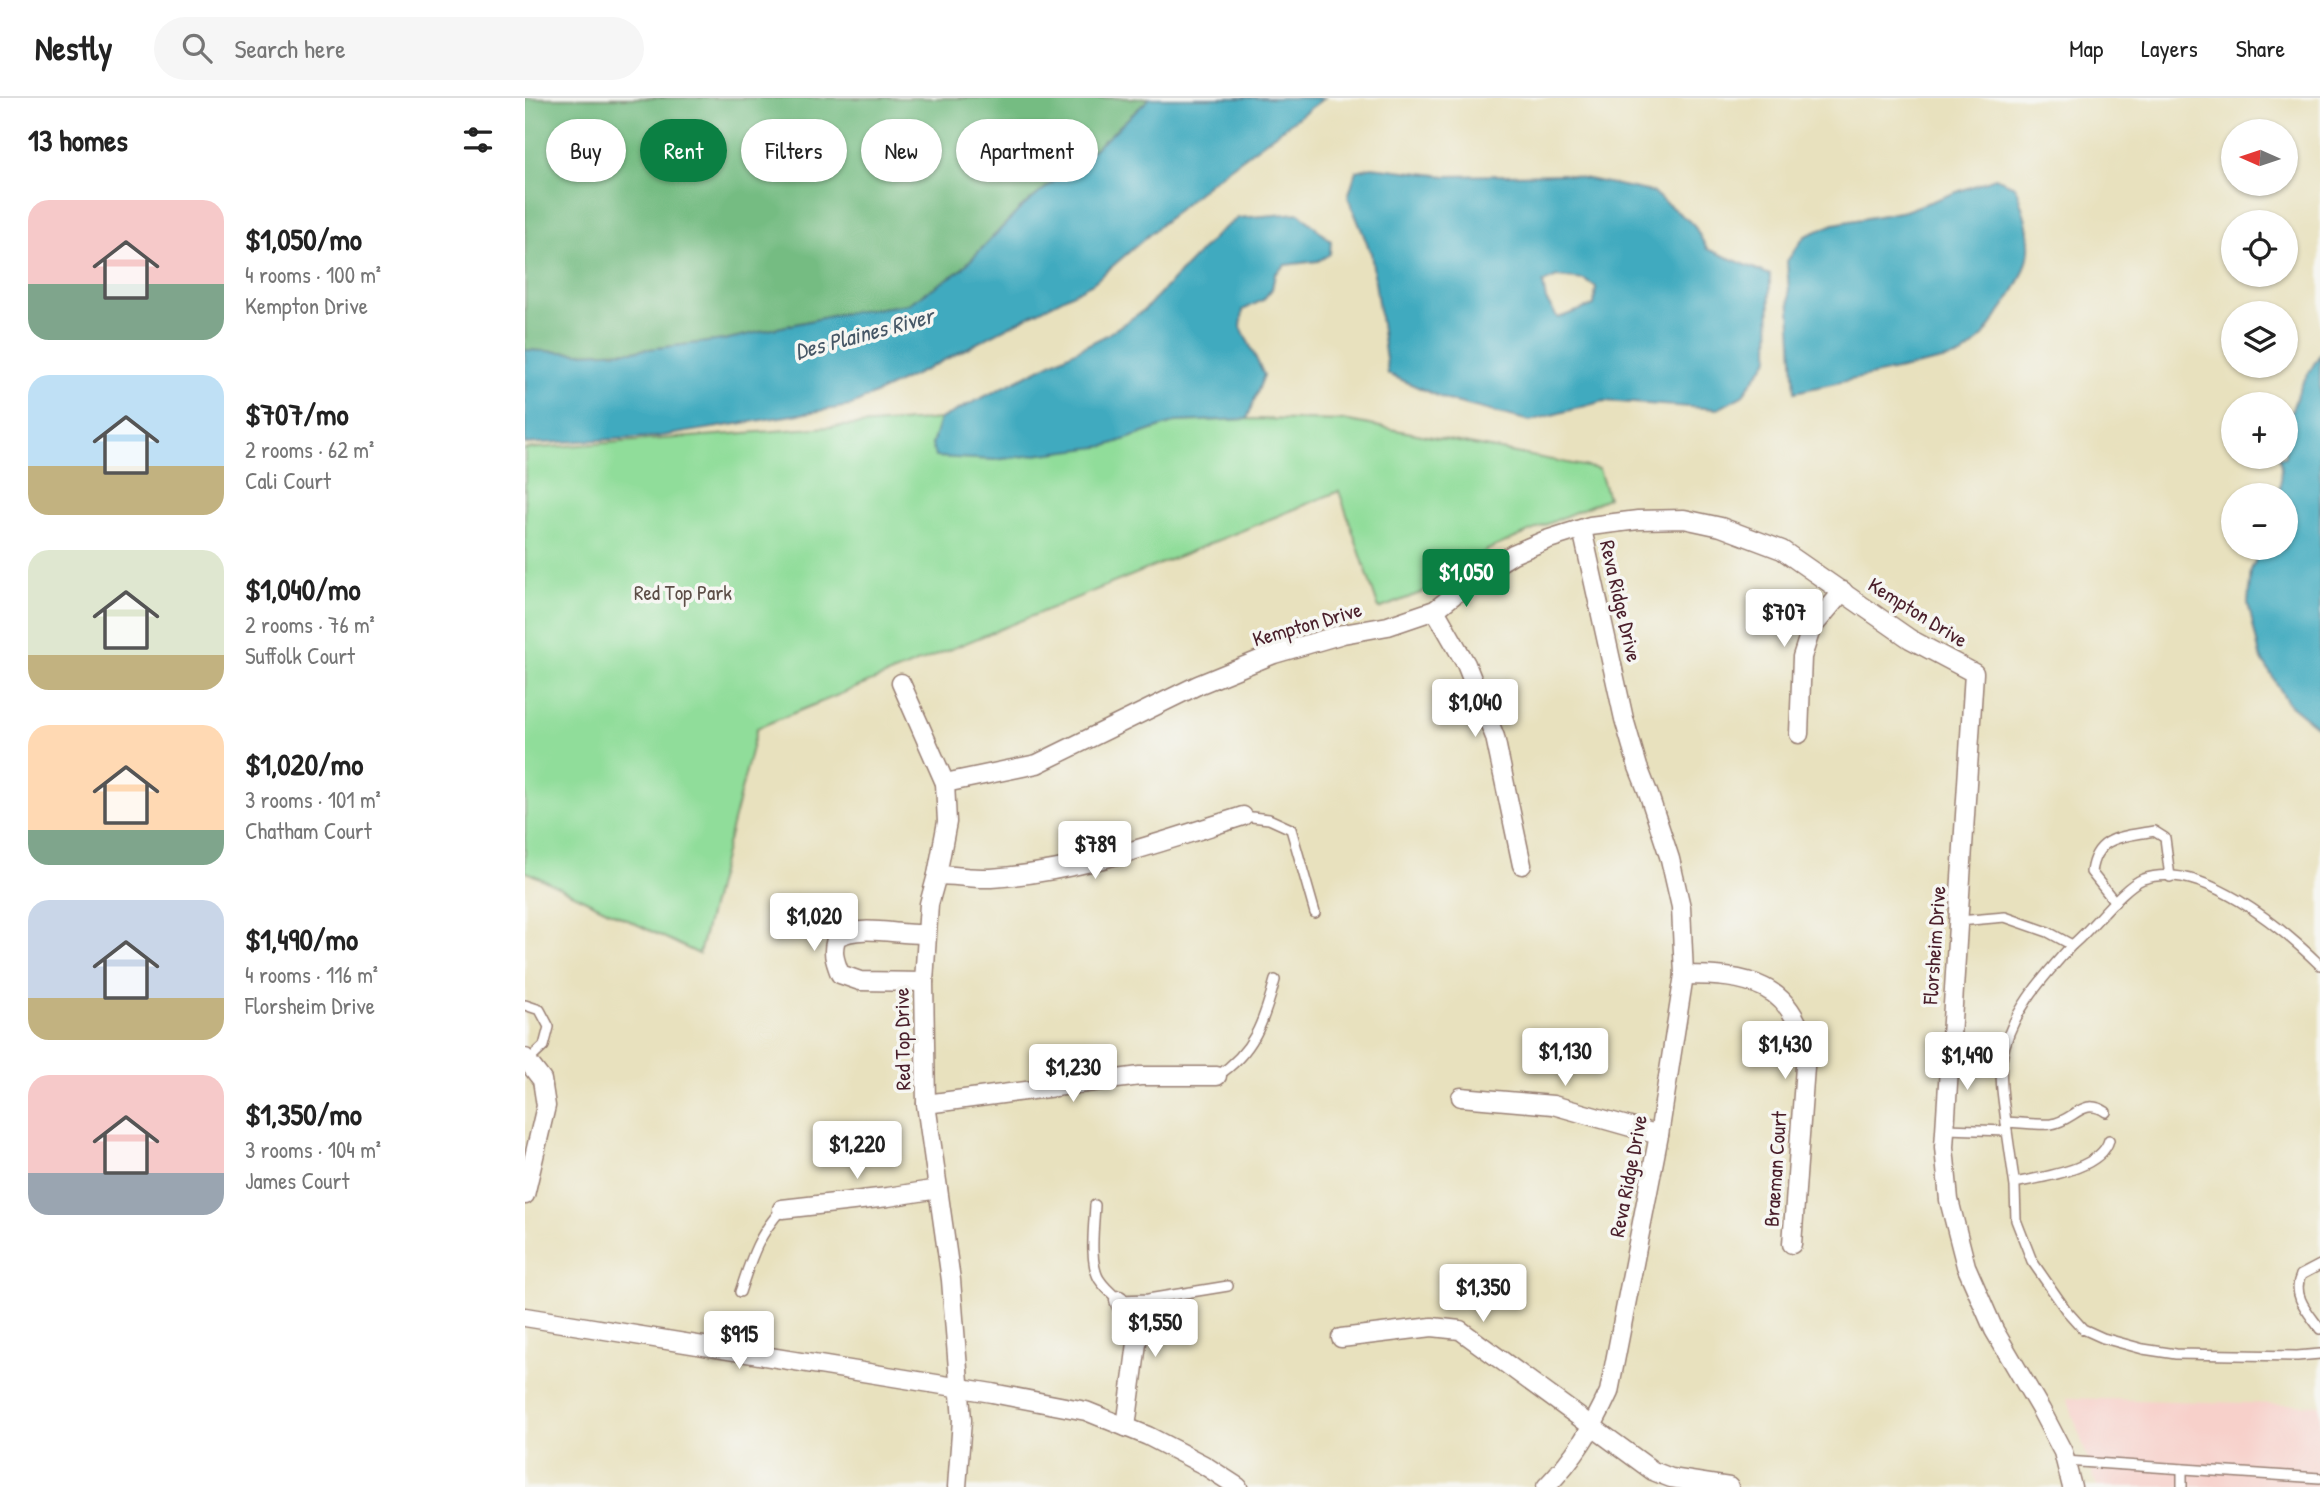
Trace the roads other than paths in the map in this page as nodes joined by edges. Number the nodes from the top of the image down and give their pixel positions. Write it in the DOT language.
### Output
graph roads {
  1 [pos="1582,529"];
  2 [pos="1843,591"];
  3 [pos="1435,610"];
  4 [pos="1974,673"];
  5 [pos="901,683"];
  6 [pos="1799,734"];
  7 [pos="945,783"];
  8 [pos="1243,816"];
  9 [pos="1522,865"];
  10 [pos="937,874"];
  11 [pos="2170,877"];
  12 [pos="2115,902"];
  13 [pos="1315,913"];
  14 [pos="1959,921"];
  15 [pos="925,934"];
  16 [pos="2072,945"];
  17 [pos="2320,965"];
  18 [pos="1683,975"];
  19 [pos="1275,980"];
  20 [pos="924,982"];
  21 [pos="525,1005"];
  22 [pos="527,1059"];
  23 [pos="1217,1076"];
  24 [pos="1461,1097"];
  25 [pos="926,1104"];
  26 [pos="2106,1112"];
  27 [pos="2007,1126"];
  28 [pos="1945,1129"];
  29 [pos="1659,1135"];
  30 [pos="2109,1140"];
  31 [pos="2015,1183"];
  32 [pos="938,1189"];
  33 [pos="525,1195"];
  34 [pos="1095,1205"];
  35 [pos="782,1209"];
  36 [pos="1792,1244"];
  37 [pos="2320,1265"];
  38 [pos="1228,1286"];
  39 [pos="740,1292"];
  40 [pos="1119,1300"];
  41 [pos="525,1317"];
  42 [pos="2320,1329"];
  43 [pos="1341,1338"];
  44 [pos="2320,1354"];
  45 [pos="960,1388"];
  46 [pos="1126,1427"];
  47 [pos="1592,1428"];
  48 [pos="2065,1461"];
  49 [pos="2182,1469"];
  50 [pos="2298,1476"];
  51 [pos="2320,1478"];
  52 [pos="957,1487"];
  53 [pos="1238,1487"];
  54 [pos="1546,1487"];
  55 [pos="1729,1487"];
  56 [pos="2072,1487"];
  57 [pos="2182,1487"];
  58 [pos="2298,1487"];
  1 -- 2 [label="street, Kempton Drive"];
  1 -- 3 [label="street, Kempton Drive"];
  1 -- 18 [label="street, Reva Ridge Drive"];
  2 -- 4 [label="street, Kempton Drive"];
  2 -- 6 [label="street"];
  3 -- 7 [label="street, Kempton Drive"];
  3 -- 9 [label="street"];
  4 -- 14 [label="street, Florsheim Drive"];
  5 -- 7 [label="street, Red Top Drive"];
  7 -- 10 [label="street, Red Top Drive"];
  8 -- 10 [label="street"];
  8 -- 13 [label="lane"];
  10 -- 15 [label="street, Red Top Drive"];
  11 -- 12 [label="lane"];
  11 -- 12 [label="lane"];
  11 -- 17 [label="lane"];
  12 -- 16 [label="lane"];
  14 -- 16 [label="lane"];
  14 -- 28 [label="street, Florsheim Drive"];
  15 -- 20 [label="street, Red Top Drive"];
  15 -- 20 [label="street"];
  16 -- 27 [label="lane"];
  18 -- 29 [label="street, Reva Ridge Drive"];
  18 -- 36 [label="street, Braeman Court"];
  19 -- 23 [label="lane"];
  20 -- 25 [label="street, Red Top Drive"];
  21 -- 22 [label="lane"];
  22 -- 33 [label="street"];
  23 -- 25 [label="street"];
  24 -- 29 [label="street"];
  25 -- 32 [label="street, Red Top Drive"];
  26 -- 27 [label="lane"];
  27 -- 28 [label="lane"];
  27 -- 31 [label="lane"];
  28 -- 48 [label="street, Florsheim Drive"];
  29 -- 47 [label="street, Reva Ridge Drive"];
  30 -- 31 [label="lane"];
  31 -- 44 [label="lane"];
  32 -- 35 [label="street"];
  32 -- 45 [label="street, Red Top Drive"];
  34 -- 40 [label="lane"];
  35 -- 39 [label="lane"];
  37 -- 42 [label="lane"];
  38 -- 40 [label="lane"];
  40 -- 46 [label="street"];
  41 -- 45 [label="street"];
  43 -- 47 [label="street"];
  45 -- 46 [label="street"];
  45 -- 52 [label="street, Red Top Drive"];
  46 -- 53 [label="street"];
  47 -- 54 [label="street, Reva Ridge Drive"];
  47 -- 55 [label="street"];
  48 -- 49 [label="lane"];
  48 -- 56 [label="street, Florsheim Drive"];
  49 -- 50 [label="lane"];
  49 -- 57 [label="lane"];
  50 -- 51 [label="lane"];
  50 -- 58 [label="lane"];
}
